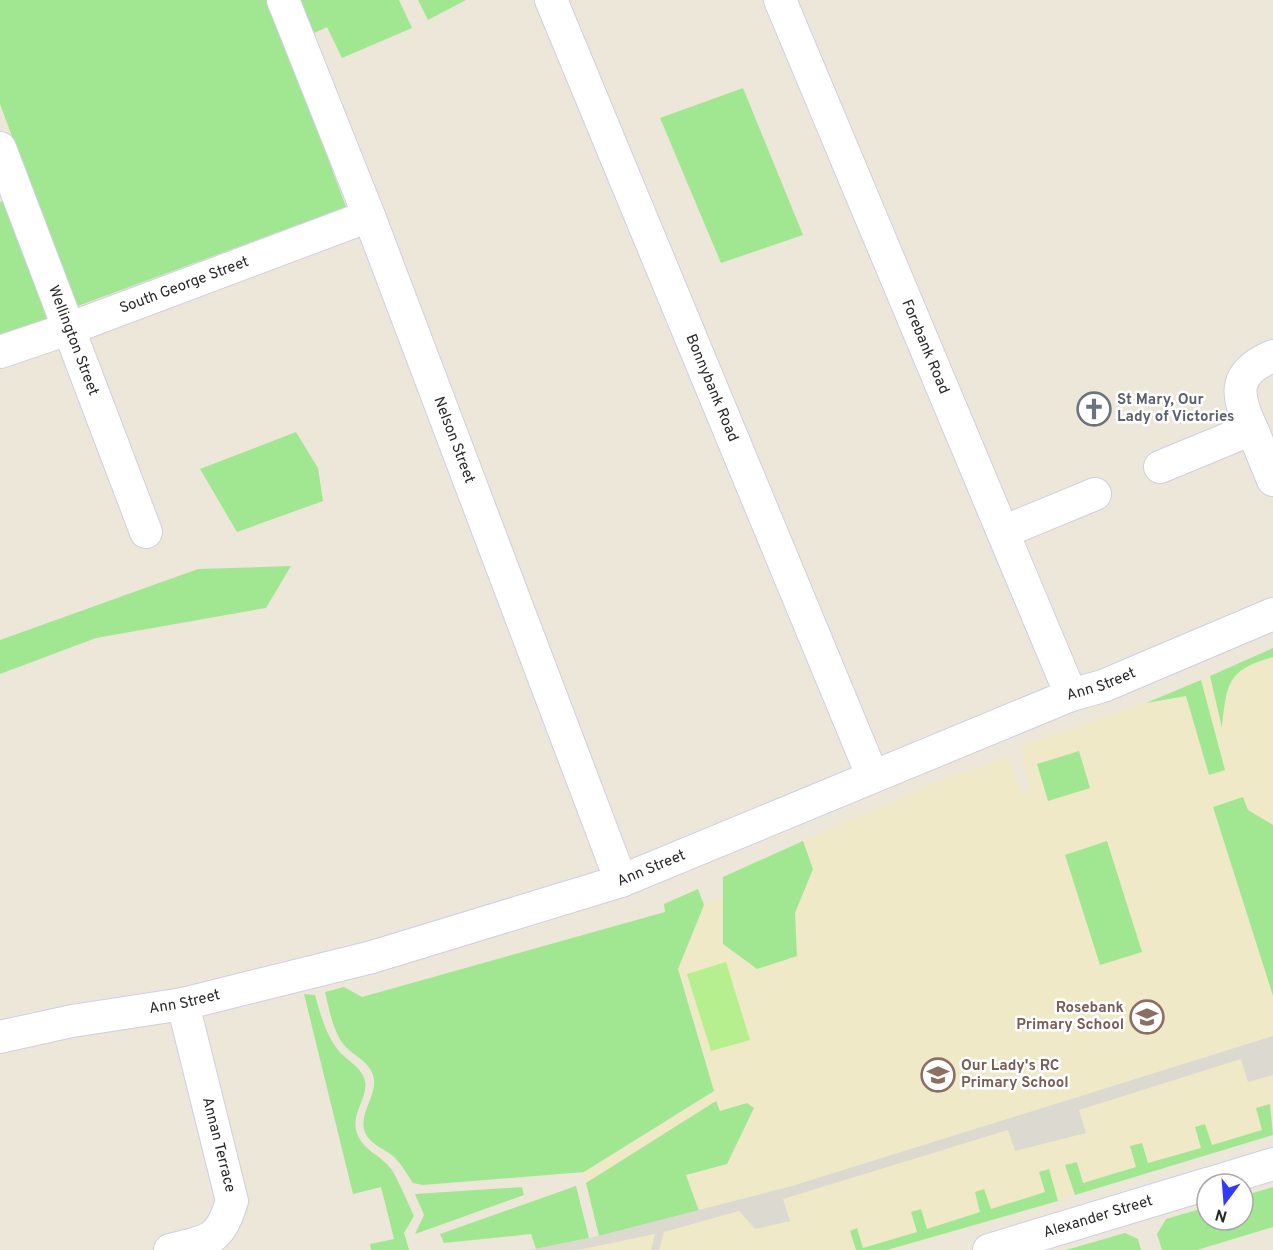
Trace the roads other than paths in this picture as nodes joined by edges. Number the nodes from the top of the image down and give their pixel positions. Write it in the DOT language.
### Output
graph roads {
  1 [pos="283,0"];
  2 [pos="551,0"];
  3 [pos="780,0"];
  4 [pos="0,148"];
  5 [pos="369,216"];
  6 [pos="68,329"];
  7 [pos="0,352"];
  8 [pos="1273,356"];
  9 [pos="1252,429"];
  10 [pos="1160,467"];
  11 [pos="1273,480"];
  12 [pos="1095,494"];
  13 [pos="146,532"];
  14 [pos="1004,532"];
  15 [pos="1273,614"];
  16 [pos="1071,695"];
  17 [pos="872,775"];
  18 [pos="621,881"];
  19 [pos="183,1004"];
  20 [pos="0,1037"];
  21 [pos="1273,1164"];
  22 [pos="1247,1172"];
  23 [pos="1195,1188"];
  24 [pos="170,1250"];
  25 [pos="989,1250"];
  1 -- 5 [label="street, Nelson Street"];
  2 -- 17 [label="street, Bonnybank Road"];
  3 -- 14 [label="street, Forebank Road"];
  4 -- 6 [label="street, Wellington Street"];
  5 -- 6 [label="street, South George Street"];
  5 -- 18 [label="street, Nelson Street"];
  6 -- 7 [label="street, South George Street"];
  6 -- 13 [label="street, Wellington Street"];
  8 -- 9 [label="street"];
  9 -- 10 [label="street"];
  9 -- 11 [label="street"];
  12 -- 14 [label="street"];
  14 -- 16 [label="street, Forebank Road"];
  15 -- 16 [label="street, Ann Street"];
  16 -- 17 [label="street, Ann Street"];
  17 -- 18 [label="street, Ann Street"];
  18 -- 19 [label="street, Ann Street"];
  19 -- 20 [label="street, Ann Street"];
  19 -- 24 [label="street, Annan Terrace"];
  21 -- 22 [label="street, Alexander Street"];
  23 -- 25 [label="street, Alexander Street"];
}
